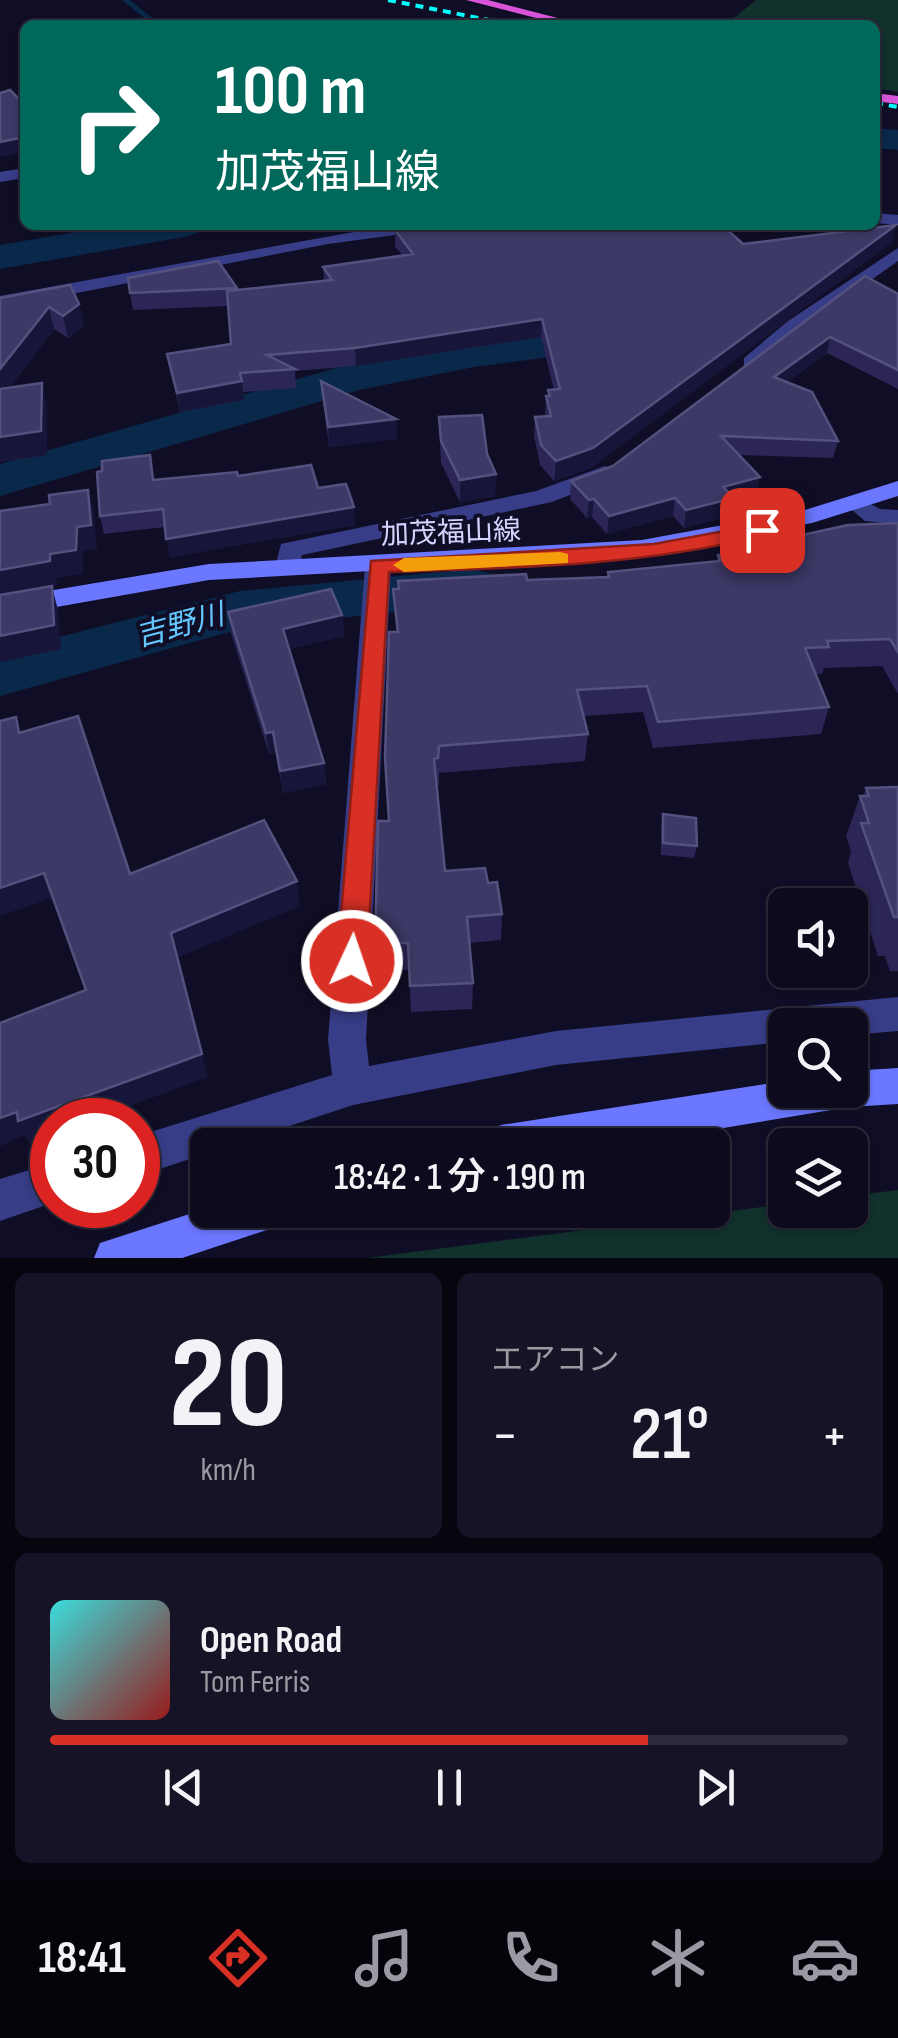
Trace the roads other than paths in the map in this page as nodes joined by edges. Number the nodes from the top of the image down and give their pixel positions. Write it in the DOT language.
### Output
graph roads {
  1 [pos="472,0"];
  2 [pos="558,20"];
  3 [pos="395,230"];
  4 [pos="898,253"];
  5 [pos="0,302"];
  6 [pos="736,374"];
  7 [pos="631,453"];
  8 [pos="898,488"];
  9 [pos="857,504"];
  10 [pos="898,517"];
  11 [pos="414,525"];
  12 [pos="433,564"];
  13 [pos="288,567"];
  14 [pos="376,584"];
  15 [pos="0,608"];
  16 [pos="898,1014"];
  17 [pos="898,1086"];
  18 [pos="353,1087"];
  19 [pos="868,1088"];
  20 [pos="768,1103"];
  21 [pos="608,1128"];
  22 [pos="160,1149"];
  23 [pos="30,1190"];
  24 [pos="0,1200"];
  25 [pos="210,1228"];
  26 [pos="114,1258"];
  1 -- 2 [label="highway"];
  3 -- 5 [label="street"];
  4 -- 6 [label="street"];
  7 -- 11 [label="street"];
  8 -- 9 [label="main road, 加茂福山線"];
  9 -- 10 [label="street"];
  9 -- 12 [label="main road, 加茂福山線"];
  11 -- 12 [label="street"];
  11 -- 13 [label="street"];
  12 -- 14 [label="main road, 加茂福山線"];
  13 -- 14 [label="main road, 加茂福山線"];
  13 -- 15 [label="main road, 加茂福山線"];
  14 -- 18 [label="street"];
  16 -- 18 [label="street"];
  17 -- 19 [label="main road"];
  18 -- 22 [label="street"];
  20 -- 21 [label="main road"];
  23 -- 24 [label="street"];
  25 -- 26 [label="main road"];
}
